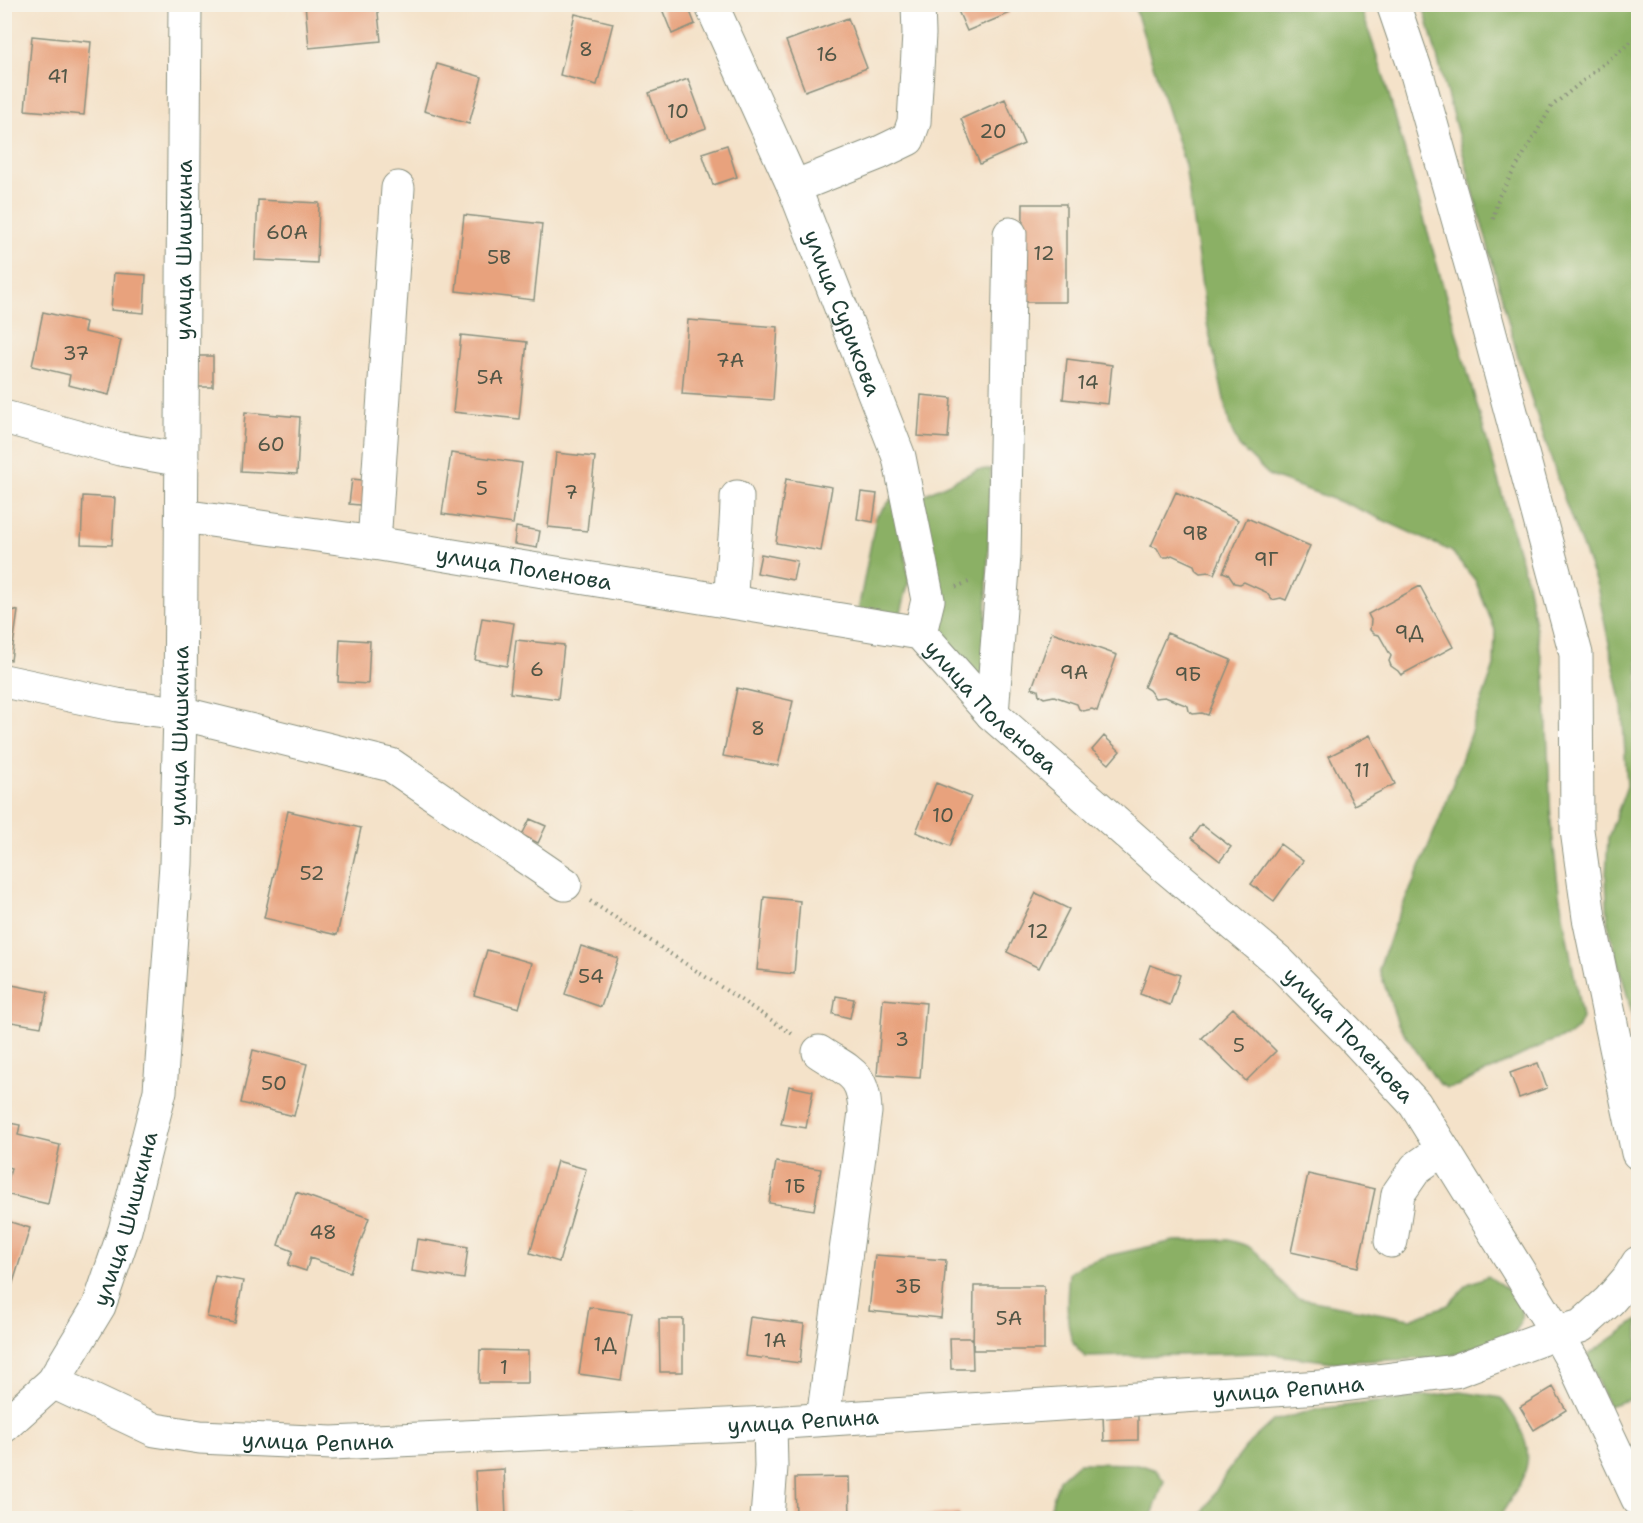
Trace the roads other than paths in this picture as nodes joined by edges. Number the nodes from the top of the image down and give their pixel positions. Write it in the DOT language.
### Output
graph roads {
  1 [pos="185,4"];
  2 [pos="711,4"];
  3 [pos="918,4"];
  4 [pos="1393,4"];
  5 [pos="398,188"];
  6 [pos="794,188"];
  7 [pos="1010,234"];
  8 [pos="4,417"];
  9 [pos="182,460"];
  10 [pos="737,497"];
  11 [pos="182,516"];
  12 [pos="374,543"];
  13 [pos="731,602"];
  14 [pos="920,633"];
  15 [pos="4,681"];
  16 [pos="180,713"];
  17 [pos="992,714"];
  18 [pos="565,884"];
  19 [pos="819,1052"];
  20 [pos="1443,1149"];
  21 [pos="1638,1153"];
  22 [pos="1391,1241"];
  23 [pos="1638,1263"];
  24 [pos="1557,1333"];
  25 [pos="53,1382"];
  26 [pos="823,1419"];
  27 [pos="770,1423"];
  28 [pos="4,1426"];
  29 [pos="1638,1499"];
  30 [pos="767,1518"];
  1 -- 9 [label="street, улица Шишкина"];
  2 -- 6 [label="street, улица Сурикова"];
  3 -- 6 [label="street"];
  4 -- 21 [label="street"];
  5 -- 12 [label="street"];
  6 -- 14 [label="street, улица Сурикова"];
  7 -- 17 [label="street"];
  8 -- 9 [label="street"];
  9 -- 11 [label="street, улица Шишкина"];
  10 -- 13 [label="street"];
  11 -- 12 [label="street, улица Поленова"];
  11 -- 16 [label="street, улица Шишкина"];
  12 -- 13 [label="street, улица Поленова"];
  13 -- 14 [label="street, улица Поленова"];
  14 -- 17 [label="street, улица Поленова"];
  15 -- 16 [label="street"];
  16 -- 18 [label="street"];
  16 -- 25 [label="street, улица Шишкина"];
  17 -- 20 [label="street, улица Поленова"];
  19 -- 26 [label="street"];
  20 -- 22 [label="street"];
  20 -- 24 [label="street, улица Поленова"];
  23 -- 24 [label="street, улица Репина"];
  24 -- 26 [label="street, улица Репина"];
  24 -- 29 [label="street, улица Поленова"];
  25 -- 27 [label="street, улица Репина"];
  25 -- 28 [label="street, улица Шишкина"];
  26 -- 27 [label="street, улица Репина"];
  27 -- 30 [label="street"];
}
